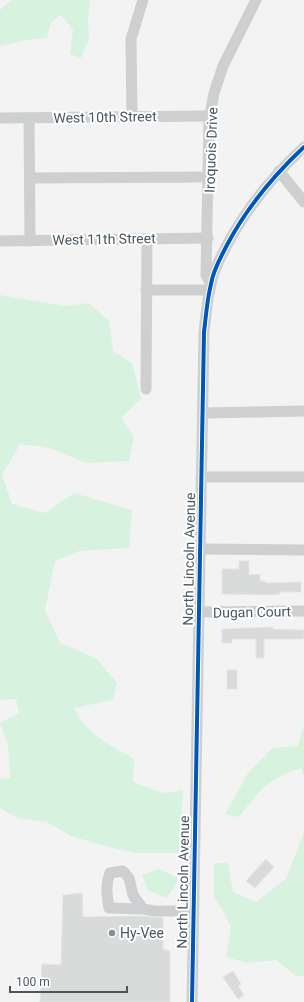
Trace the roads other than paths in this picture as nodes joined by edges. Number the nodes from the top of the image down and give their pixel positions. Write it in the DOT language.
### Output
graph roads {
  1 [pos="143,0"];
  2 [pos="256,0"];
  3 [pos="210,116"];
  4 [pos="132,117"];
  5 [pos="0,118"];
  6 [pos="29,118"];
  7 [pos="304,147"];
  8 [pos="279,171"];
  9 [pos="209,177"];
  10 [pos="30,178"];
  11 [pos="304,202"];
  12 [pos="208,238"];
  13 [pos="147,239"];
  14 [pos="30,241"];
  15 [pos="0,242"];
  16 [pos="210,287"];
  17 [pos="146,290"];
  18 [pos="146,389"];
  19 [pos="304,411"];
  20 [pos="202,413"];
  21 [pos="201,477"];
  22 [pos="304,477"];
  23 [pos="201,549"];
  24 [pos="304,550"];
  25 [pos="304,611"];
  26 [pos="200,612"];
  27 [pos="142,909"];
  28 [pos="193,911"];
  29 [pos="192,1002"];
  1 -- 4 [label="street"];
  2 -- 3 [label="street, Iroquois Drive"];
  3 -- 4 [label="street, West 10th Street"];
  3 -- 9 [label="street, Iroquois Drive"];
  4 -- 6 [label="street, West 10th Street"];
  5 -- 6 [label="street, West 10th Street"];
  6 -- 10 [label="street"];
  7 -- 8 [label="street, North Lincoln Avenue"];
  8 -- 11 [label="street"];
  8 -- 16 [label="street, North Lincoln Avenue"];
  9 -- 10 [label="street"];
  9 -- 12 [label="street, Iroquois Drive"];
  10 -- 14 [label="street"];
  12 -- 13 [label="street, West 11th Street"];
  12 -- 16 [label="street, Iroquois Drive"];
  13 -- 14 [label="street, West 11th Street"];
  13 -- 17 [label="street"];
  14 -- 15 [label="street, West 11th Street"];
  16 -- 17 [label="street"];
  16 -- 20 [label="street, North Lincoln Avenue"];
  17 -- 18 [label="street"];
  19 -- 20 [label="street"];
  20 -- 21 [label="street, North Lincoln Avenue"];
  21 -- 22 [label="street"];
  21 -- 23 [label="street, North Lincoln Avenue"];
  23 -- 24 [label="street"];
  23 -- 26 [label="street, North Lincoln Avenue"];
  25 -- 26 [label="street, Dugan Court"];
  26 -- 28 [label="street, North Lincoln Avenue"];
  27 -- 28 [label="street"];
  28 -- 29 [label="street, North Lincoln Avenue"];
}
